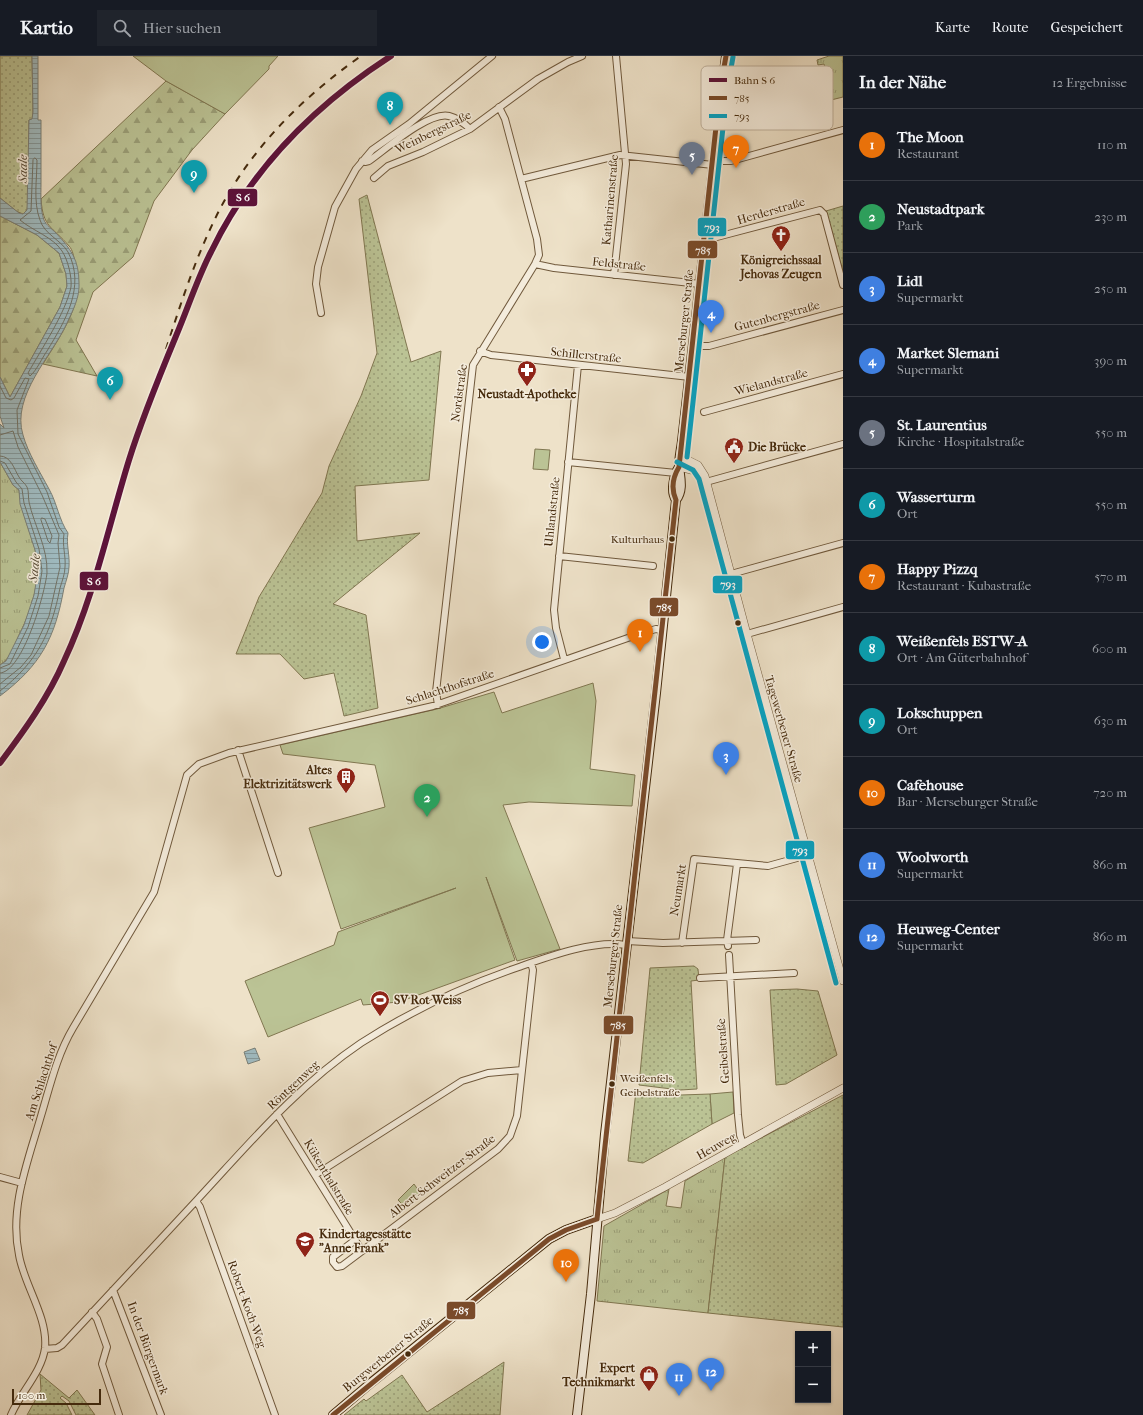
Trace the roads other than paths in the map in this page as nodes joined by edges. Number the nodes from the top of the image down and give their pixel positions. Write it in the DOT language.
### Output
graph roads {
  1 [pos="492,56"];
  2 [pos="582,56"];
  3 [pos="616,56"];
  4 [pos="726,56"];
  5 [pos="484,58"];
  6 [pos="725,66"];
  7 [pos="499,107"];
  8 [pos="470,129"];
  9 [pos="717,130"];
  10 [pos="843,130"];
  11 [pos="626,155"];
  12 [pos="362,161"];
  13 [pos="714,163"];
  14 [pos="374,178"];
  15 [pos="521,179"];
  16 [pos="705,237"];
  17 [pos="535,264"];
  18 [pos="614,274"];
  19 [pos="700,284"];
  20 [pos="843,285"];
  21 [pos="843,310"];
  22 [pos="321,313"];
  23 [pos="693,346"];
  24 [pos="480,351"];
  25 [pos="578,365"];
  26 [pos="843,374"];
  27 [pos="690,377"];
  28 [pos="704,412"];
  29 [pos="843,444"];
  30 [pos="680,456"];
  31 [pos="568,462"];
  32 [pos="677,470"];
  33 [pos="706,482"];
  34 [pos="843,543"];
  35 [pos="559,556"];
  36 [pos="653,566"];
  37 [pos="731,574"];
  38 [pos="843,607"];
  39 [pos="663,630"];
  40 [pos="746,634"];
  41 [pos="564,659"];
  42 [pos="438,705"];
  43 [pos="238,750"];
  44 [pos="210,759"];
  45 [pos="808,855"];
  46 [pos="736,864"];
  47 [pos="278,873"];
  48 [pos="756,940"];
  49 [pos="627,943"];
  50 [pos="682,943"];
  51 [pos="727,943"];
  52 [pos="729,955"];
  53 [pos="530,963"];
  54 [pos="794,973"];
  55 [pos="729,977"];
  56 [pos="700,978"];
  57 [pos="843,981"];
  58 [pos="522,1070"];
  59 [pos="843,1088"];
  60 [pos="277,1114"];
  61 [pos="743,1144"];
  62 [pos="315,1175"];
  63 [pos="0,1178"];
  64 [pos="22,1183"];
  65 [pos="196,1201"];
  66 [pos="597,1219"];
  67 [pos="354,1241"];
  68 [pos="362,1251"];
  69 [pos="113,1290"];
  70 [pos="92,1312"];
  71 [pos="44,1349"];
  72 [pos="11,1415"];
  73 [pos="119,1415"];
  74 [pos="161,1415"];
  75 [pos="275,1415"];
  76 [pos="333,1415"];
  77 [pos="577,1415"];
  1 -- 5 [label="street"];
  2 -- 7 [label="street, Weinbergstraße"];
  3 -- 11 [label="street, Katharinenstraße"];
  4 -- 6 [label="main road, Merseburger Straße"];
  5 -- 12 [label="street"];
  7 -- 8 [label="street, Weinbergstraße"];
  7 -- 15 [label="street, Nordstraße"];
  8 -- 12 [label="street"];
  8 -- 14 [label="street, Weinbergstraße"];
  9 -- 13 [label="main road, Merseburger Straße"];
  10 -- 13 [label="street"];
  11 -- 13 [label="street"];
  11 -- 15 [label="street"];
  11 -- 18 [label="street, Katharinenstraße"];
  12 -- 22 [label="street"];
  13 -- 16 [label="main road, Merseburger Straße"];
  15 -- 17 [label="street, Nordstraße"];
  16 -- 19 [label="main road, Merseburger Straße"];
  16 -- 20 [label="street, Herderstraße"];
  17 -- 18 [label="street, Feldstraße"];
  17 -- 24 [label="street, Nordstraße"];
  18 -- 19 [label="street, Feldstraße"];
  19 -- 23 [label="main road, Merseburger Straße"];
  21 -- 23 [label="street, Gutenbergstraße"];
  23 -- 27 [label="main road, Merseburger Straße"];
  24 -- 25 [label="street, Schillerstraße"];
  24 -- 42 [label="street, Nordstraße"];
  25 -- 27 [label="street, Schillerstraße"];
  25 -- 31 [label="street, Uhlandstraße"];
  26 -- 28 [label="street, Wielandstraße"];
  27 -- 30 [label="main road, Merseburger Straße"];
  29 -- 33 [label="street"];
  30 -- 32 [label="main road, Merseburger Straße"];
  30 -- 33 [label="street, Tagewerbener Straße"];
  31 -- 32 [label="street"];
  31 -- 35 [label="street, Uhlandstraße"];
  32 -- 33 [label="street"];
  32 -- 39 [label="main road, Merseburger Straße"];
  33 -- 37 [label="street, Tagewerbener Straße"];
  34 -- 37 [label="street"];
  35 -- 36 [label="street"];
  35 -- 41 [label="street, Uhlandstraße"];
  37 -- 40 [label="street, Tagewerbener Straße"];
  38 -- 40 [label="street"];
  39 -- 41 [label="street, Schlachthofstraße"];
  39 -- 49 [label="main road, Merseburger Straße"];
  40 -- 45 [label="street, Tagewerbener Straße"];
  41 -- 42 [label="street, Schlachthofstraße"];
  42 -- 43 [label="street, Schlachthofstraße"];
  43 -- 44 [label="street, Schlachthofstraße"];
  43 -- 47 [label="street"];
  44 -- 64 [label="street, Am Schlachthof"];
  45 -- 46 [label="street, Neumarkt"];
  45 -- 57 [label="street, Tagewerbener Straße"];
  46 -- 50 [label="street, Neumarkt"];
  46 -- 51 [label="street"];
  48 -- 51 [label="street, Röntgenweg"];
  49 -- 50 [label="street, Röntgenweg"];
  49 -- 53 [label="street, Röntgenweg"];
  49 -- 66 [label="main road, Merseburger Straße"];
  50 -- 51 [label="street, Röntgenweg"];
  52 -- 55 [label="street, Geibelstraße"];
  53 -- 58 [label="street, Albert-Schweitzer-Straße"];
  53 -- 60 [label="street, Röntgenweg"];
  54 -- 55 [label="street"];
  55 -- 56 [label="street"];
  55 -- 61 [label="street, Geibelstraße"];
  58 -- 62 [label="street"];
  58 -- 68 [label="street, Albert-Schweitzer-Straße"];
  59 -- 61 [label="street, Heuweg"];
  60 -- 62 [label="street, Kükenthalstraße"];
  60 -- 65 [label="street, Röntgenweg"];
  61 -- 66 [label="street, Heuweg"];
  62 -- 67 [label="street, Kükenthalstraße"];
  63 -- 64 [label="street"];
  64 -- 71 [label="street, Am Schlachthof"];
  65 -- 69 [label="street, Röntgenweg"];
  65 -- 75 [label="street, Robert-Koch-Weg"];
  66 -- 76 [label="main road, Burgwerbener Straße"];
  66 -- 77 [label="main road, Merseburger Straße"];
  67 -- 68 [label="street, Kükenthalstraße"];
  67 -- 68 [label="street, Albert-Schweitzer-Straße"];
  69 -- 70 [label="street, Röntgenweg"];
  69 -- 74 [label="street, In der Bürgermark"];
  70 -- 71 [label="street, Röntgenweg"];
  70 -- 73 [label="street"];
  71 -- 72 [label="street, Am Schlachthof"];
}
